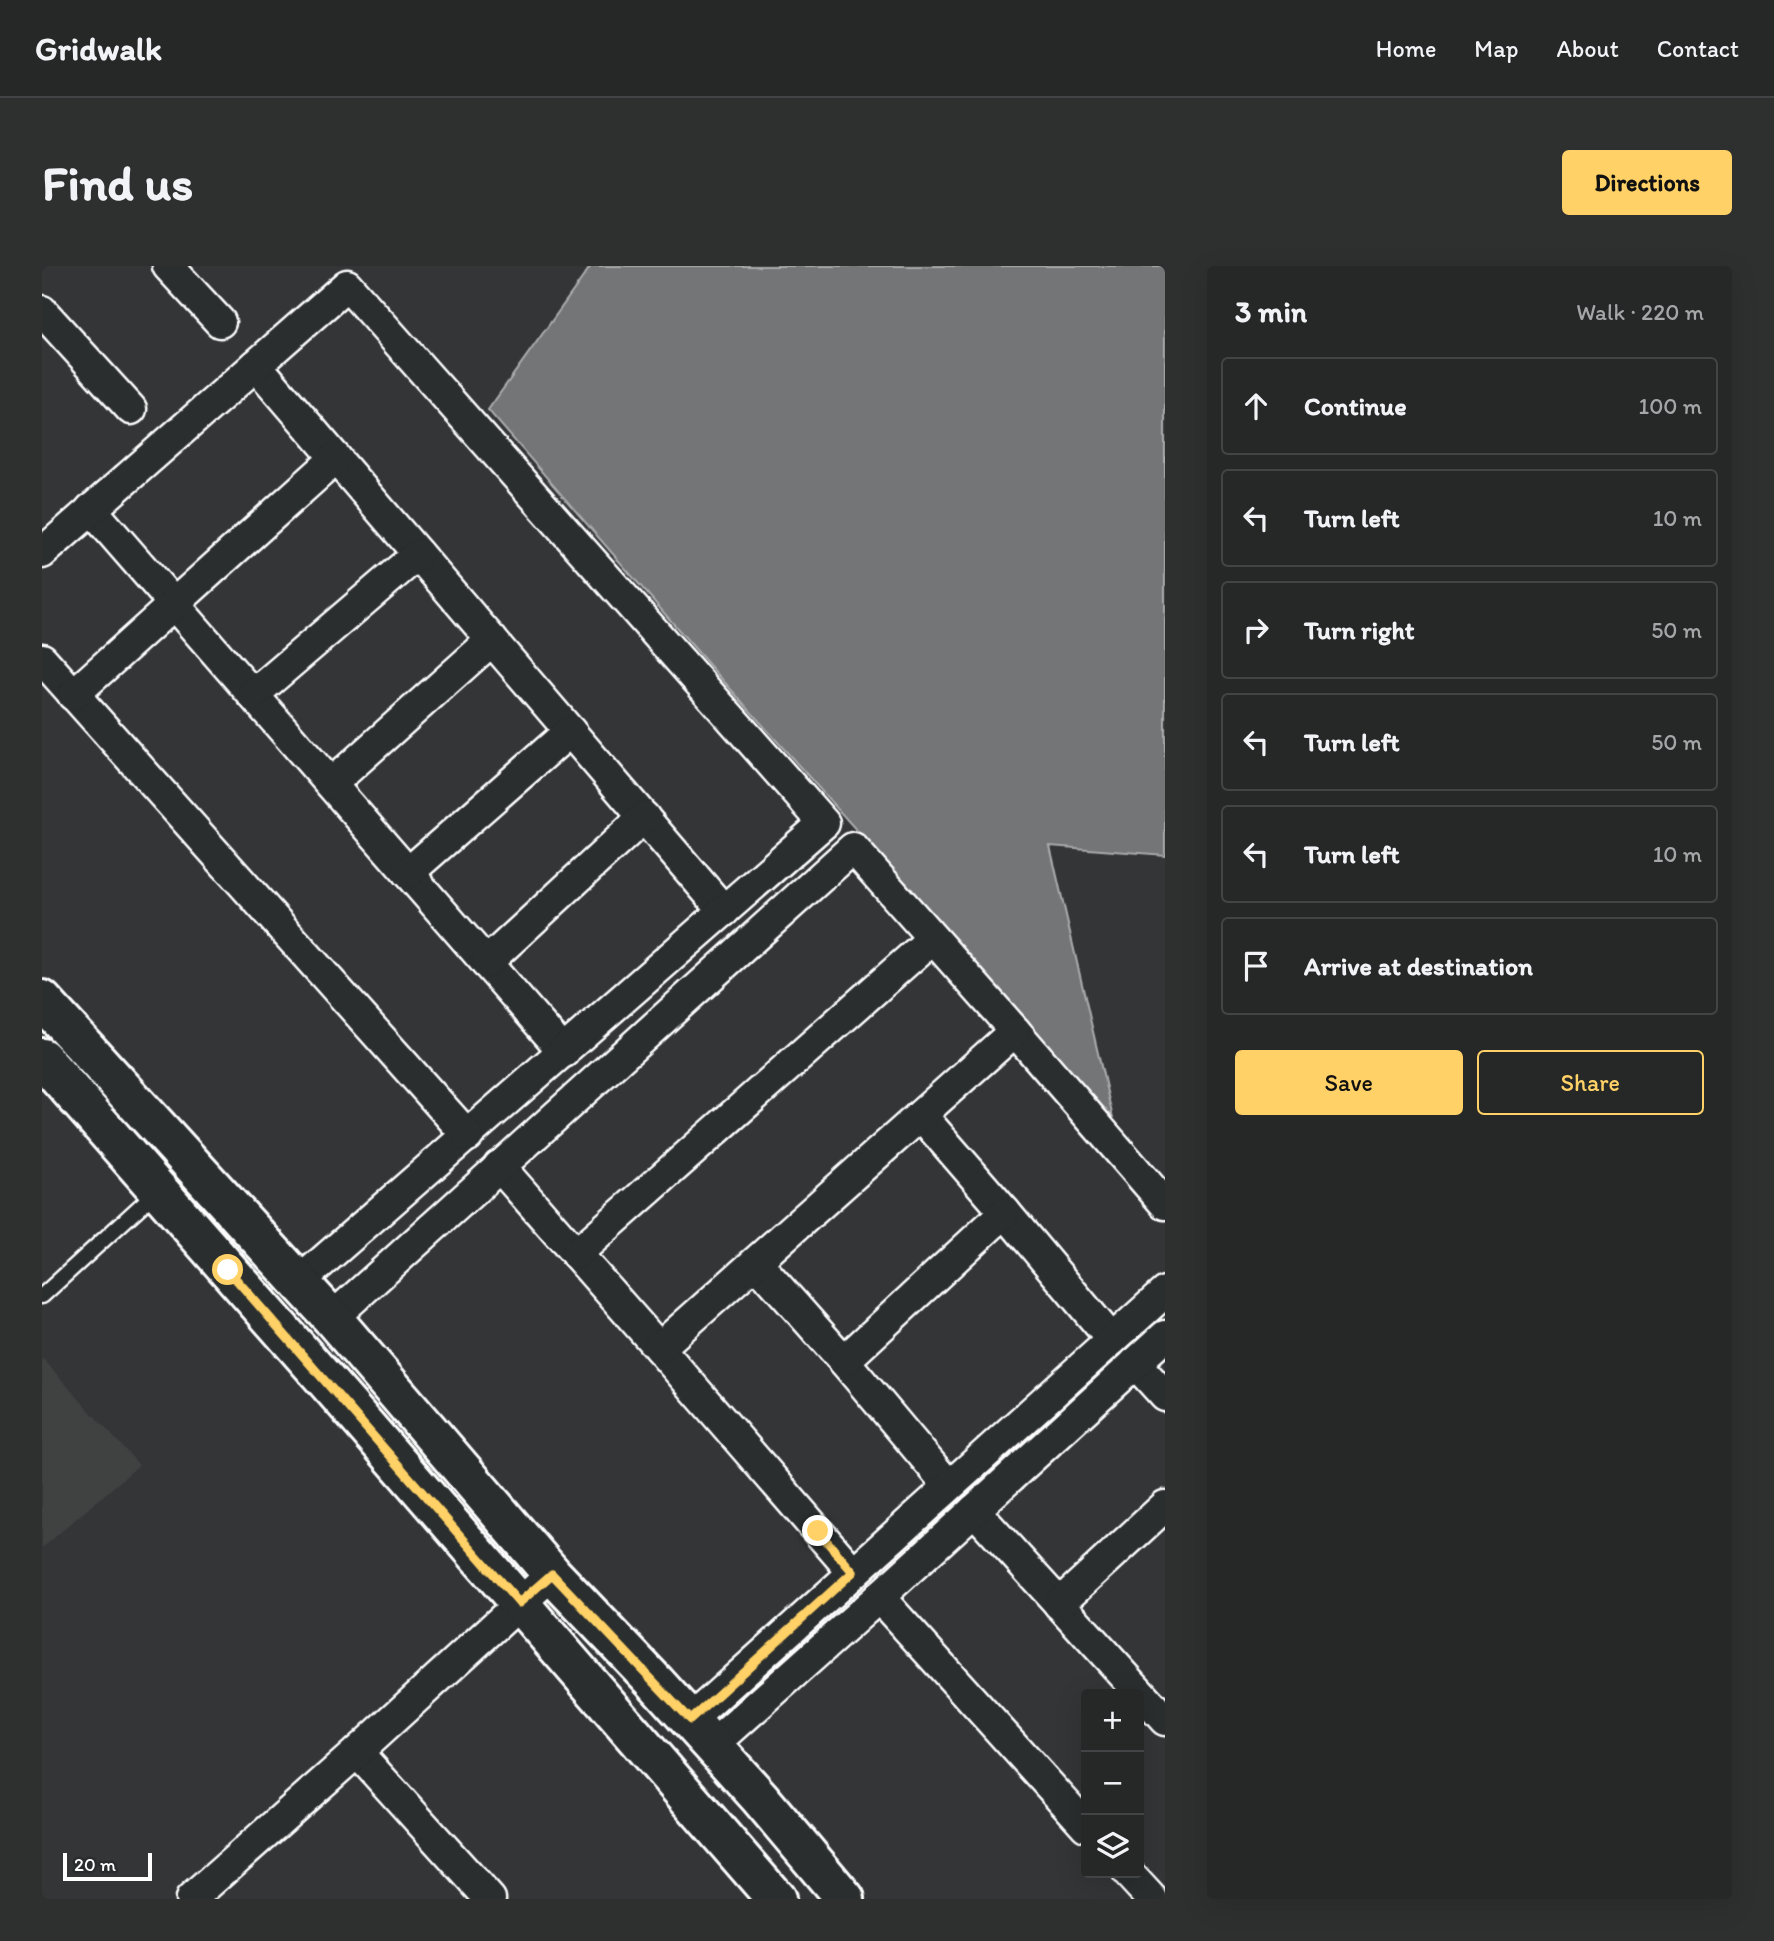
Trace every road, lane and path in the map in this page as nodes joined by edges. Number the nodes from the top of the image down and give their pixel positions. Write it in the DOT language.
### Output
graph roads {
  1 [pos="168,266"];
  2 [pos="42,311"];
  3 [pos="220,322"];
  4 [pos="256,365"];
  5 [pos="131,409"];
  6 [pos="336,458"];
  7 [pos="91,509"];
  8 [pos="42,553"];
  9 [pos="418,554"];
  10 [pos="174,604"];
  11 [pos="492,640"];
  12 [pos="42,659"];
  13 [pos="73,695"];
  14 [pos="253,695"];
  15 [pos="570,731"];
  16 [pos="331,784"];
  17 [pos="644,817"];
  18 [pos="408,873"];
  19 [pos="724,911"];
  20 [pos="932,939"];
  21 [pos="486,963"];
  22 [pos="42,1000"];
  23 [pos="1015,1031"];
  24 [pos="564,1052"];
  25 [pos="42,1058"];
  26 [pos="921,1115"];
  27 [pos="468,1136"];
  28 [pos="499,1166"];
  29 [pos="158,1190"];
  30 [pos="1165,1204"];
  31 [pos="1005,1212"];
  32 [pos="576,1254"];
  33 [pos="756,1262"];
  34 [pos="299,1282"];
  35 [pos="1165,1292"];
  36 [pos="42,1296"];
  37 [pos="332,1318"];
  38 [pos="1165,1336"];
  39 [pos="1112,1340"];
  40 [pos="659,1348"];
  41 [pos="844,1361"];
  42 [pos="1135,1363"];
  43 [pos="1165,1396"];
  44 [pos="949,1486"];
  45 [pos="1165,1506"];
  46 [pos="974,1510"];
  47 [pos="853,1572"];
  48 [pos="552,1574"];
  49 [pos="879,1597"];
  50 [pos="519,1603"];
  51 [pos="1059,1604"];
  52 [pos="1165,1720"];
  53 [pos="701,1733"];
  54 [pos="357,1752"];
  55 [pos="1081,1820"];
  56 [pos="1133,1878"];
  57 [pos="191,1899"];
  58 [pos="490,1899"];
  59 [pos="776,1899"];
  60 [pos="845,1899"];
  61 [pos="1152,1899"];
  1 -- 3 [label="street"];
  2 -- 5 [label="street"];
  4 -- 6 [label="street"];
  4 -- 7 [label="street"];
  4 -- 19 [label="street"];
  6 -- 9 [label="street"];
  6 -- 10 [label="street"];
  7 -- 8 [label="street"];
  7 -- 10 [label="street"];
  9 -- 11 [label="street"];
  9 -- 14 [label="street"];
  10 -- 13 [label="street"];
  10 -- 14 [label="street"];
  11 -- 15 [label="street"];
  11 -- 16 [label="street"];
  12 -- 13 [label="street"];
  13 -- 27 [label="street"];
  14 -- 16 [label="street"];
  15 -- 17 [label="street"];
  15 -- 18 [label="street"];
  16 -- 18 [label="street"];
  17 -- 19 [label="street"];
  17 -- 21 [label="street"];
  18 -- 21 [label="street"];
  19 -- 24 [label="street"];
  20 -- 23 [label="street"];
  20 -- 28 [label="street"];
  20 -- 32 [label="street"];
  21 -- 24 [label="street"];
  22 -- 34 [label="main road"];
  23 -- 26 [label="street"];
  23 -- 30 [label="street"];
  24 -- 27 [label="street"];
  25 -- 29 [label="main road"];
  26 -- 31 [label="street"];
  26 -- 33 [label="street"];
  27 -- 34 [label="street"];
  28 -- 32 [label="street"];
  28 -- 37 [label="street"];
  29 -- 36 [label="lane"];
  29 -- 50 [label="main road"];
  31 -- 39 [label="street"];
  31 -- 41 [label="street"];
  32 -- 40 [label="street"];
  33 -- 40 [label="street"];
  33 -- 41 [label="street"];
  34 -- 37 [label="main road"];
  35 -- 39 [label="street"];
  37 -- 48 [label="main road"];
  38 -- 42 [label="street"];
  39 -- 44 [label="street"];
  40 -- 47 [label="street"];
  41 -- 44 [label="street"];
  42 -- 43 [label="street"];
  42 -- 46 [label="street"];
  44 -- 47 [label="street"];
  45 -- 51 [label="street"];
  46 -- 49 [label="street"];
  46 -- 51 [label="street"];
  47 -- 53 [label="street"];
  48 -- 50 [label="street"];
  48 -- 53 [label="main road"];
  49 -- 53 [label="street"];
  49 -- 55 [label="street"];
  50 -- 54 [label="street"];
  50 -- 59 [label="main road"];
  51 -- 52 [label="street"];
  53 -- 60 [label="main road"];
  54 -- 57 [label="street"];
  54 -- 58 [label="street"];
  56 -- 61 [label="street"];
}
